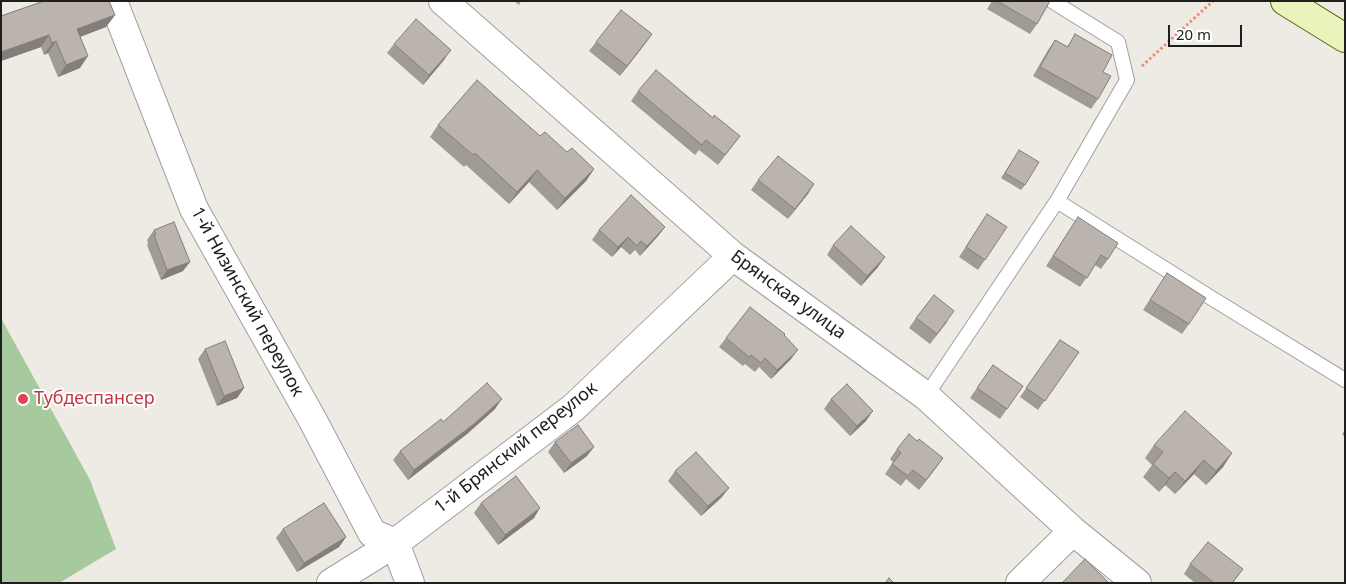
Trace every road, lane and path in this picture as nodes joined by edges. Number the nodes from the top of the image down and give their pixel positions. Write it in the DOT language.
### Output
graph roads {
  1 [pos="113,1"];
  2 [pos="444,1"];
  3 [pos="1052,1"];
  4 [pos="1213,1"];
  5 [pos="1285,1"];
  6 [pos="1345,38"];
  7 [pos="1127,80"];
  8 [pos="1057,201"];
  9 [pos="733,256"];
  10 [pos="1345,380"];
  11 [pos="926,396"];
  12 [pos="1073,531"];
  13 [pos="395,542"];
  14 [pos="331,583"];
  15 [pos="410,583"];
  16 [pos="1020,583"];
  17 [pos="1137,583"];
  1 -- 13 [label="street, 1-й Низинский переулок"];
  2 -- 9 [label="street, Брянская улица"];
  3 -- 7 [label="lane"];
  4 -- 7 [label="path"];
  5 -- 6 [label="main road"];
  7 -- 8 [label="lane"];
  8 -- 10 [label="lane"];
  8 -- 11 [label="lane"];
  9 -- 11 [label="street, Брянская улица"];
  9 -- 13 [label="street, 1-й Брянский переулок"];
  11 -- 12 [label="street, Брянская улица"];
  12 -- 16 [label="street"];
  12 -- 17 [label="street, Брянская улица"];
  13 -- 14 [label="street, 1-й Брянский переулок"];
  13 -- 15 [label="street"];
}
